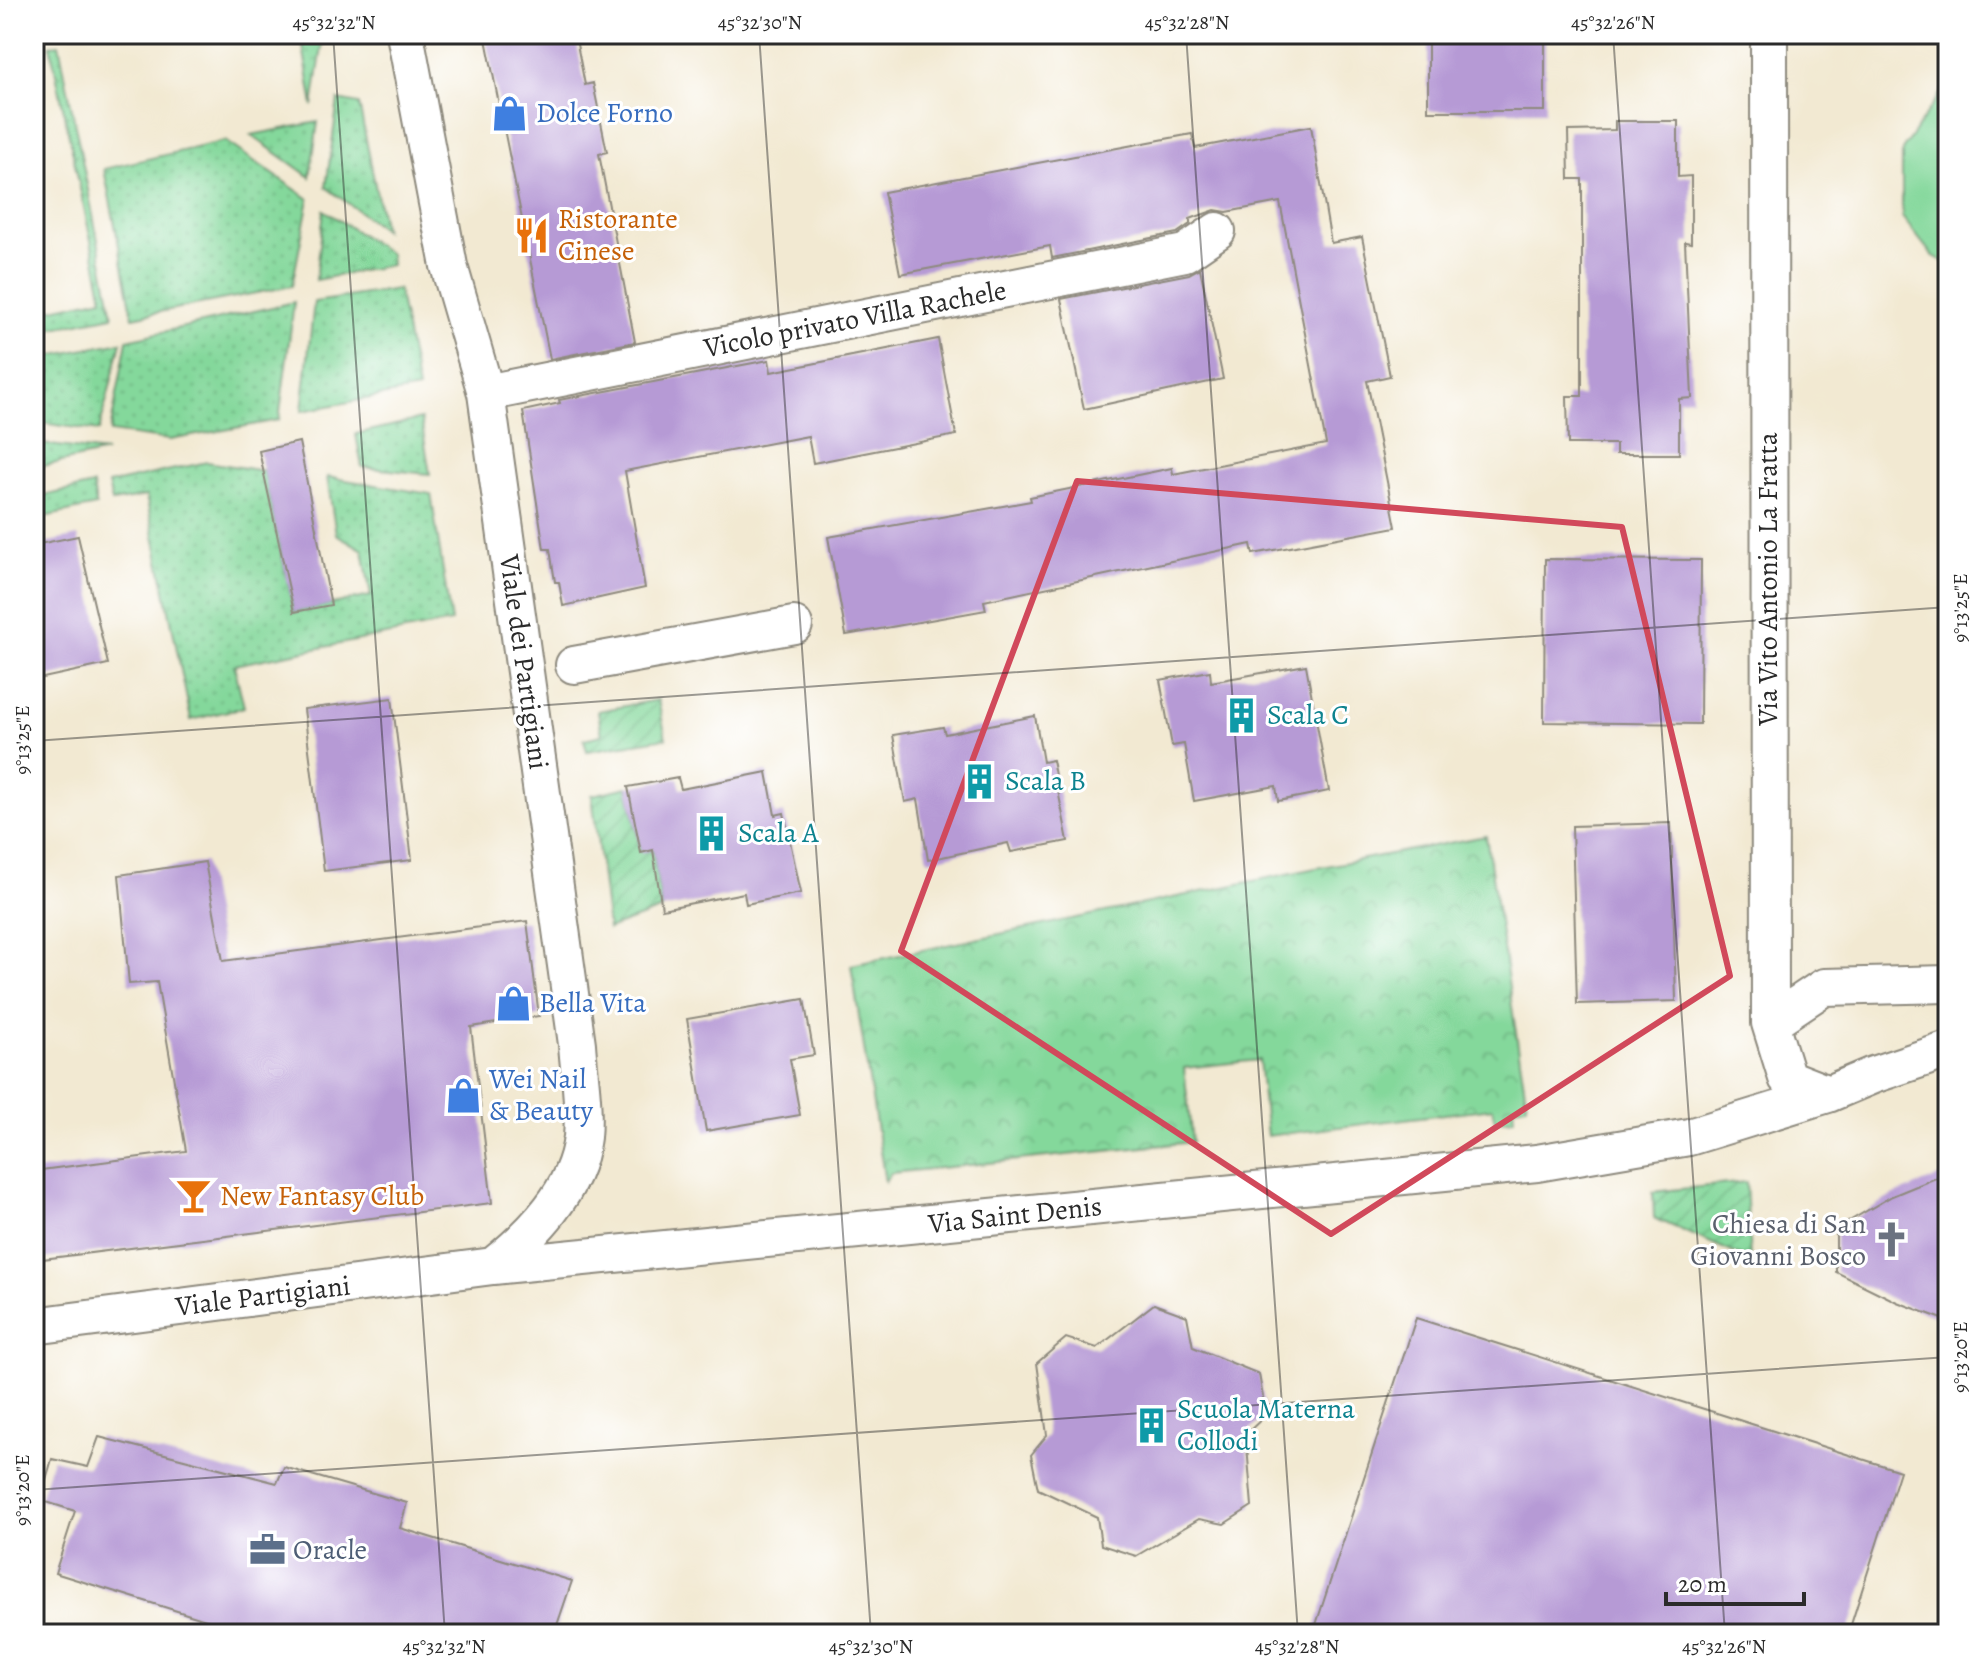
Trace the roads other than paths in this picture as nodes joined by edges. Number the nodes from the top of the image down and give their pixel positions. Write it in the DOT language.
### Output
graph roads {
  1 [pos="405,34"];
  2 [pos="1769,34"];
  3 [pos="1217,231"];
  4 [pos="486,393"];
  5 [pos="794,625"];
  6 [pos="574,665"];
  7 [pos="1948,984"];
  8 [pos="1770,1023"];
  9 [pos="1948,1050"];
  10 [pos="1828,1094"];
  11 [pos="493,1266"];
  12 [pos="34,1326"];
  1 -- 4 [label="street, Viale dei Partigiani"];
  2 -- 8 [label="street, Via Vito Antonio La Fratta"];
  3 -- 4 [label="street, Vicolo privato Villa Rachele"];
  4 -- 11 [label="street, Viale dei Partigiani"];
  5 -- 6 [label="street"];
  7 -- 8 [label="street"];
  8 -- 10 [label="street, Via Vito Antonio La Fratta"];
  9 -- 10 [label="street, Via Saint Denis"];
  10 -- 11 [label="street, Via Saint Denis"];
  11 -- 12 [label="street, Viale Partigiani"];
}
